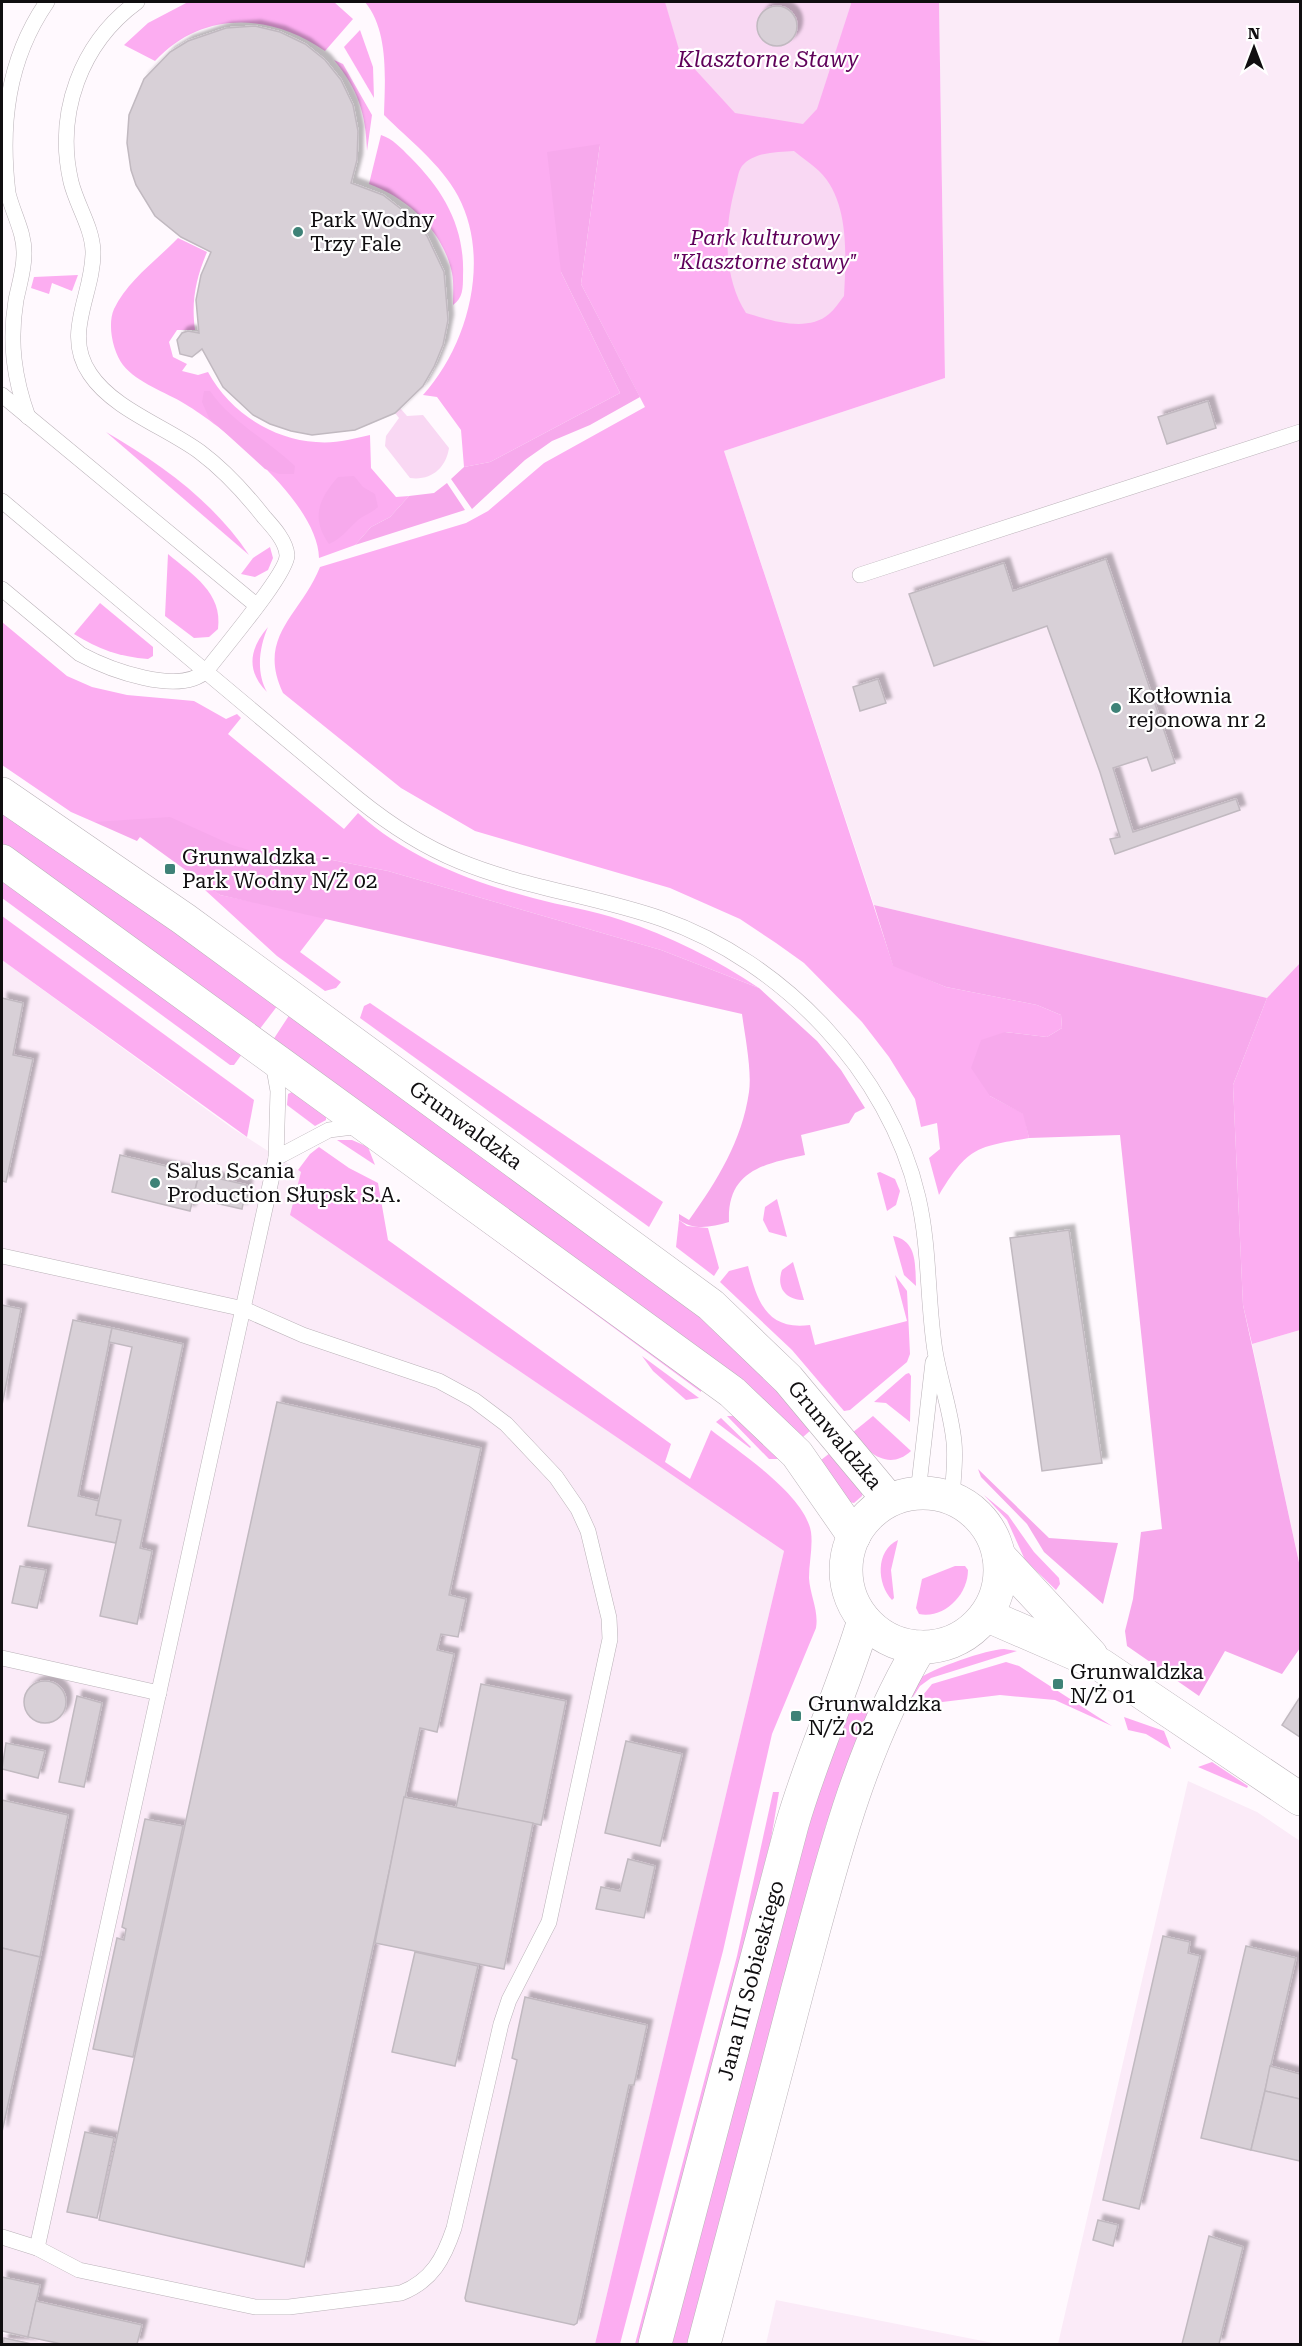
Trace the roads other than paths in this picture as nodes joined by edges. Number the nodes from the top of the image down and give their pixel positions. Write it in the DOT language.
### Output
graph roads {
  1 [pos="47,2"];
  2 [pos="137,2"];
  3 [pos="2,395"];
  4 [pos="28,417"];
  5 [pos="1300,432"];
  6 [pos="2,501"];
  7 [pos="860,575"];
  8 [pos="2,589"];
  9 [pos="256,605"];
  10 [pos="207,670"];
  11 [pos="2,794"];
  12 [pos="2,861"];
  13 [pos="272,1057"];
  14 [pos="366,1125"];
  15 [pos="276,1158"];
  16 [pos="2,1256"];
  17 [pos="244,1309"];
  18 [pos="935,1350"];
  19 [pos="904,1496"];
  20 [pos="952,1498"];
  21 [pos="854,1536"];
  22 [pos="999,1556"];
  23 [pos="986,1615"];
  24 [pos="864,1620"];
  25 [pos="920,1647"];
  26 [pos="2,1658"];
  27 [pos="1101,1665"];
  28 [pos="159,1693"];
  29 [pos="1300,1800"];
  30 [pos="2,2237"];
  31 [pos="37,2248"];
  32 [pos="655,2344"];
  33 [pos="704,2344"];
  1 -- 4 [label="lane"];
  2 -- 9 [label="lane"];
  3 -- 4 [label="lane"];
  4 -- 9 [label="lane"];
  5 -- 7 [label="lane"];
  6 -- 10 [label="lane"];
  8 -- 10 [label="lane"];
  9 -- 10 [label="lane"];
  10 -- 18 [label="lane"];
  11 -- 19 [label="street, Grunwaldzka"];
  12 -- 13 [label="street, Grunwaldzka"];
  13 -- 14 [label="street, Grunwaldzka"];
  13 -- 15 [label="lane"];
  14 -- 15 [label="lane"];
  14 -- 21 [label="street, Grunwaldzka"];
  15 -- 17 [label="lane"];
  16 -- 17 [label="lane"];
  17 -- 28 [label="lane"];
  17 -- 31 [label="lane"];
  18 -- 19 [label="lane"];
  18 -- 20 [label="lane"];
  19 -- 20 [label="street"];
  19 -- 21 [label="street"];
  20 -- 22 [label="street"];
  21 -- 24 [label="street"];
  22 -- 23 [label="street"];
  22 -- 27 [label="street"];
  23 -- 25 [label="street"];
  23 -- 27 [label="street"];
  24 -- 25 [label="street"];
  24 -- 32 [label="street, Jana III Sobieskiego"];
  25 -- 33 [label="street"];
  26 -- 28 [label="lane"];
  27 -- 29 [label="street"];
  28 -- 31 [label="lane"];
  30 -- 31 [label="lane"];
}
